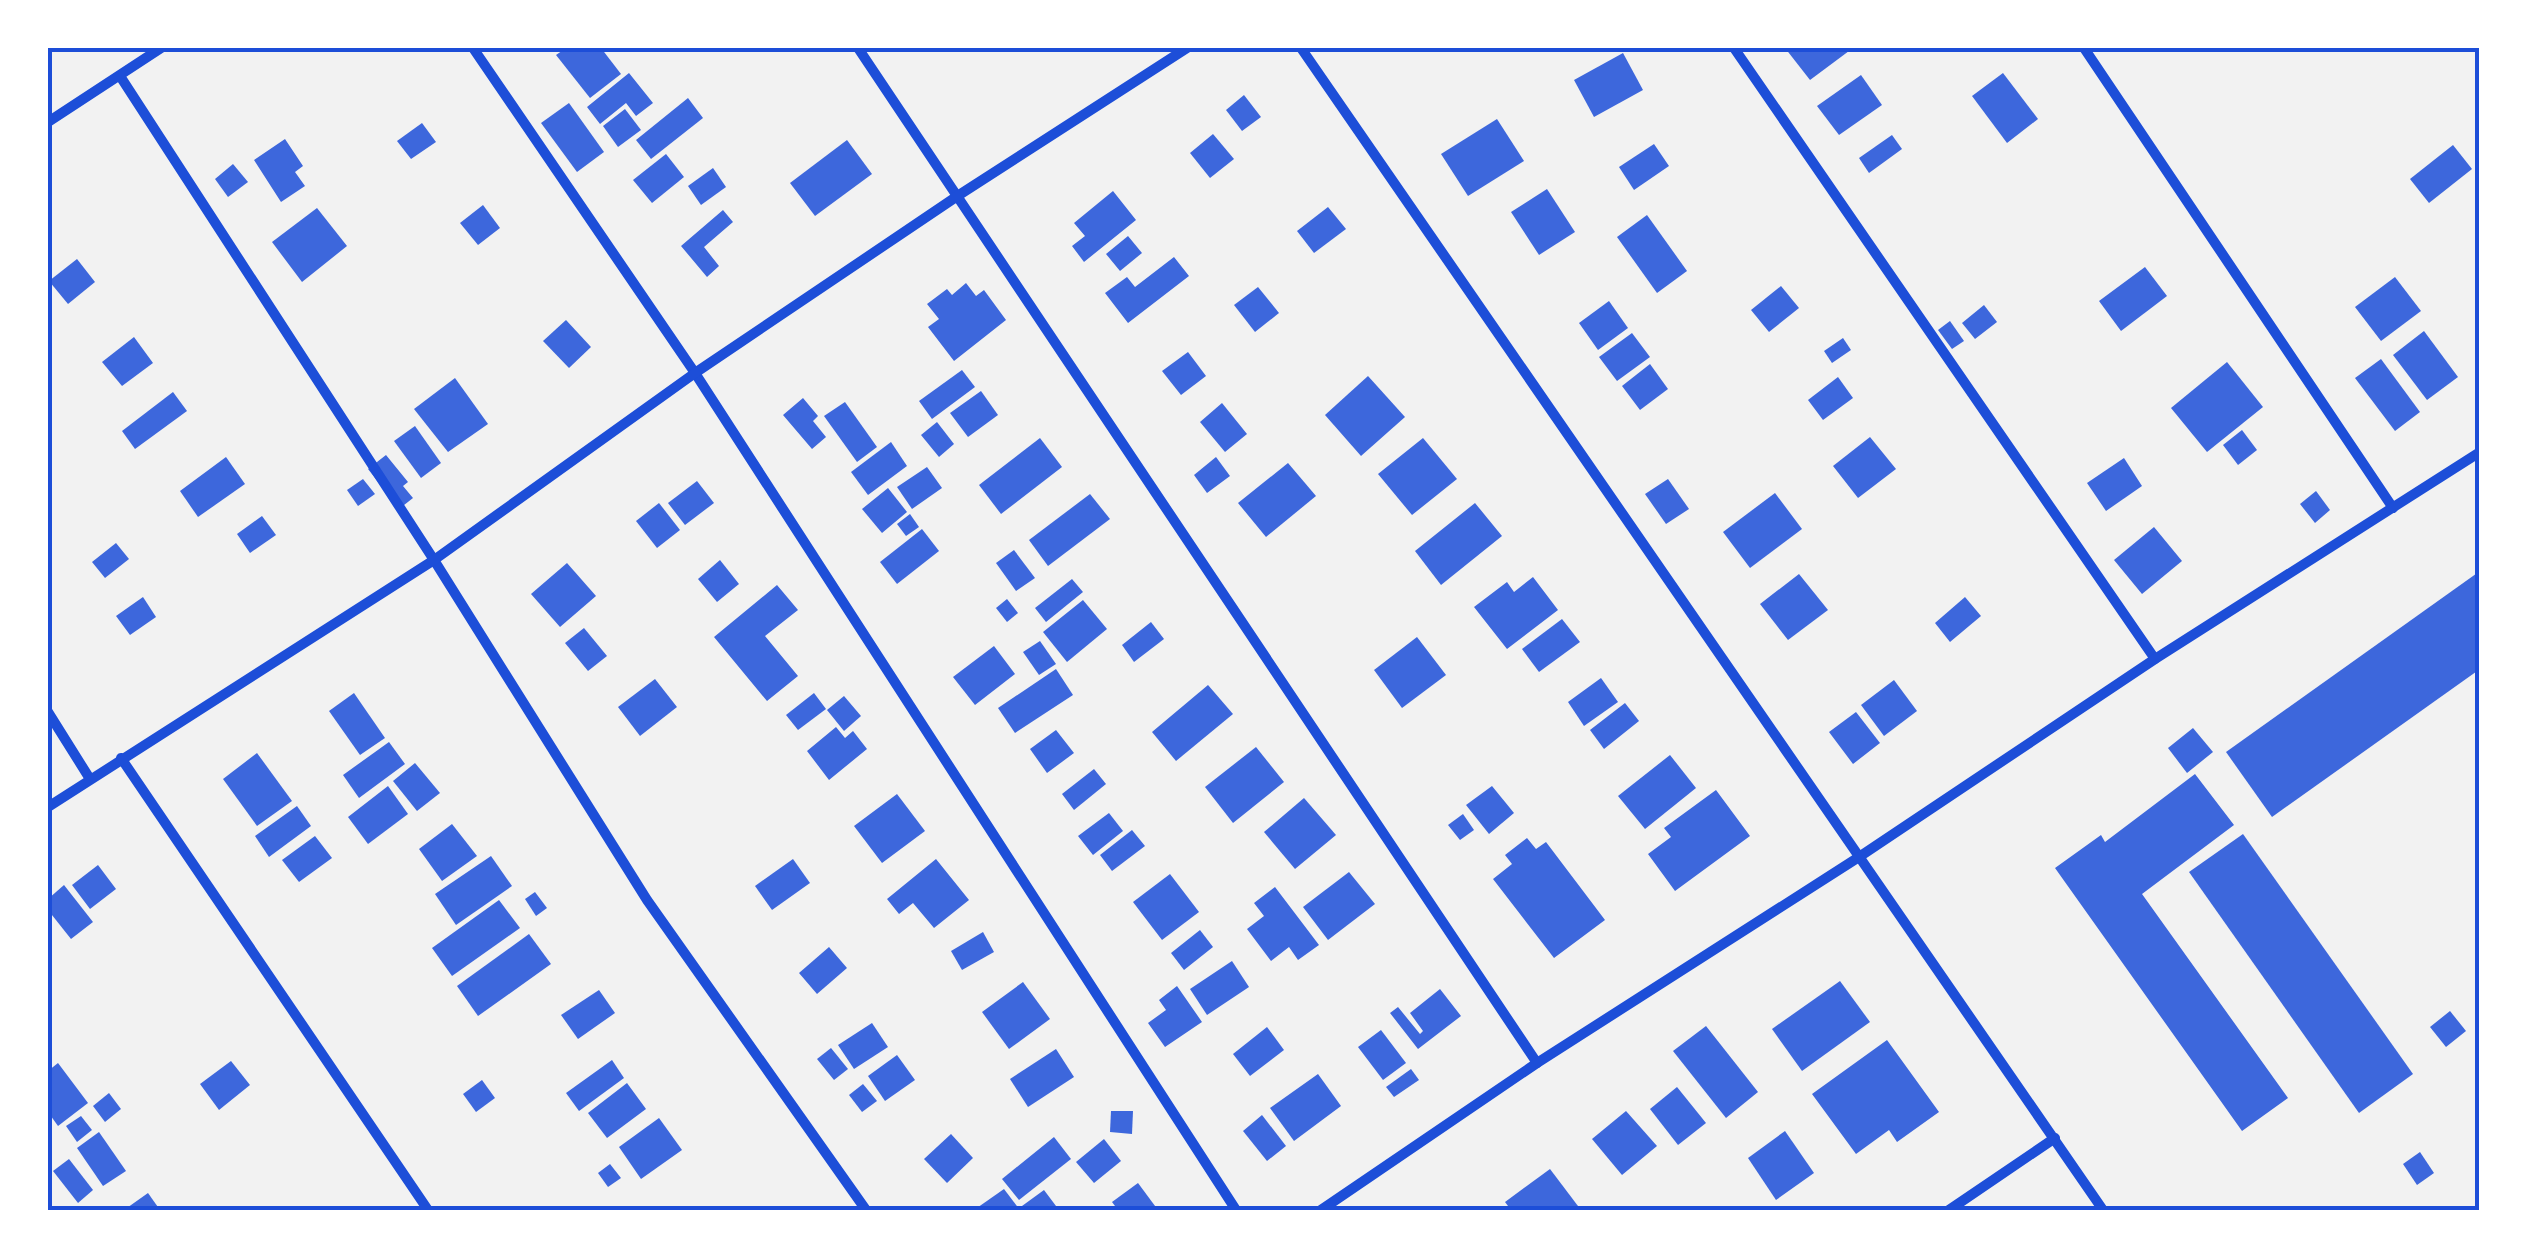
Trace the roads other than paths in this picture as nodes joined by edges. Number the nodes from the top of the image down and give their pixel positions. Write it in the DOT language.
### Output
graph roads {
  1 [pos="161,48"];
  2 [pos="473,48"];
  3 [pos="858,48"];
  4 [pos="1187,48"];
  5 [pos="1301,48"];
  6 [pos="1734,48"];
  7 [pos="2084,48"];
  8 [pos="120,76"];
  9 [pos="48,122"];
  10 [pos="959,195"];
  11 [pos="694,373"];
  12 [pos="2480,452"];
  13 [pos="2393,508"];
  14 [pos="434,560"];
  15 [pos="2154,660"];
  16 [pos="48,712"];
  17 [pos="122,758"];
  18 [pos="90,779"];
  19 [pos="48,807"];
  20 [pos="1859,857"];
  21 [pos="1537,1063"];
  22 [pos="2056,1138"];
  23 [pos="428,1210"];
  24 [pos="866,1210"];
  25 [pos="1236,1210"];
  26 [pos="1320,1210"];
  27 [pos="1950,1210"];
  28 [pos="2103,1210"];
  1 -- 8 [label="street"];
  2 -- 11 [label="street"];
  3 -- 10 [label="street"];
  4 -- 10 [label="street"];
  5 -- 20 [label="street"];
  6 -- 15 [label="street"];
  7 -- 13 [label="street"];
  8 -- 9 [label="street"];
  8 -- 14 [label="street"];
  10 -- 11 [label="street"];
  10 -- 21 [label="street"];
  11 -- 14 [label="street"];
  11 -- 25 [label="street"];
  12 -- 13 [label="street"];
  13 -- 15 [label="street"];
  14 -- 17 [label="street"];
  14 -- 24 [label="street"];
  15 -- 20 [label="street"];
  16 -- 18 [label="street"];
  17 -- 18 [label="street"];
  17 -- 23 [label="street"];
  18 -- 19 [label="street"];
  20 -- 21 [label="street"];
  20 -- 22 [label="street"];
  21 -- 26 [label="street"];
  22 -- 27 [label="street"];
  22 -- 28 [label="street"];
}
